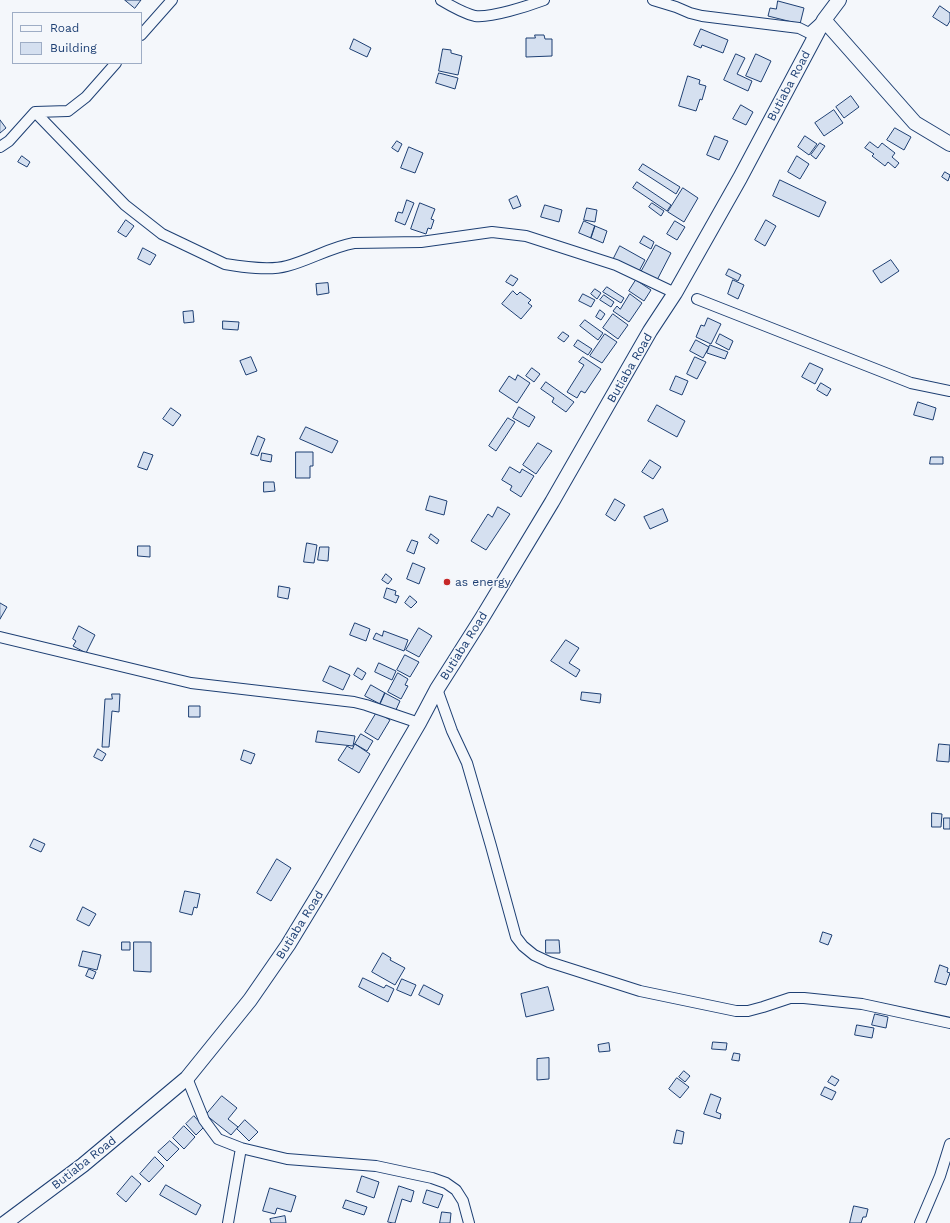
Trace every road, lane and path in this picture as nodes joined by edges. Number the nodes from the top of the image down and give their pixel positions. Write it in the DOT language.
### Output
graph roads {
  1 [pos="172,0"];
  2 [pos="441,0"];
  3 [pos="544,0"];
  4 [pos="653,0"];
  5 [pos="839,0"];
  6 [pos="824,20"];
  7 [pos="142,34"];
  8 [pos="115,64"];
  9 [pos="35,112"];
  10 [pos="950,144"];
  11 [pos="0,147"];
  12 [pos="675,293"];
  13 [pos="697,299"];
  14 [pos="950,391"];
  15 [pos="0,637"];
  16 [pos="437,689"];
  17 [pos="419,723"];
  18 [pos="950,1023"];
  19 [pos="187,1078"];
  20 [pos="950,1144"];
  21 [pos="241,1148"];
  22 [pos="4,1223"];
  23 [pos="228,1223"];
  24 [pos="469,1223"];
  25 [pos="920,1223"];
  1 -- 7 [label="street"];
  2 -- 3 [label="street"];
  4 -- 6 [label="street"];
  5 -- 6 [label="main road, Butiaba Road"];
  6 -- 10 [label="main road"];
  6 -- 12 [label="main road, Butiaba Road"];
  8 -- 9 [label="street"];
  9 -- 11 [label="street"];
  9 -- 12 [label="street"];
  12 -- 16 [label="main road, Butiaba Road"];
  13 -- 14 [label="street"];
  15 -- 17 [label="street"];
  16 -- 17 [label="main road, Butiaba Road"];
  16 -- 18 [label="street"];
  17 -- 19 [label="main road, Butiaba Road"];
  19 -- 21 [label="street"];
  19 -- 22 [label="main road, Butiaba Road"];
  20 -- 25 [label="street"];
  21 -- 23 [label="street"];
  21 -- 24 [label="street"];
}
